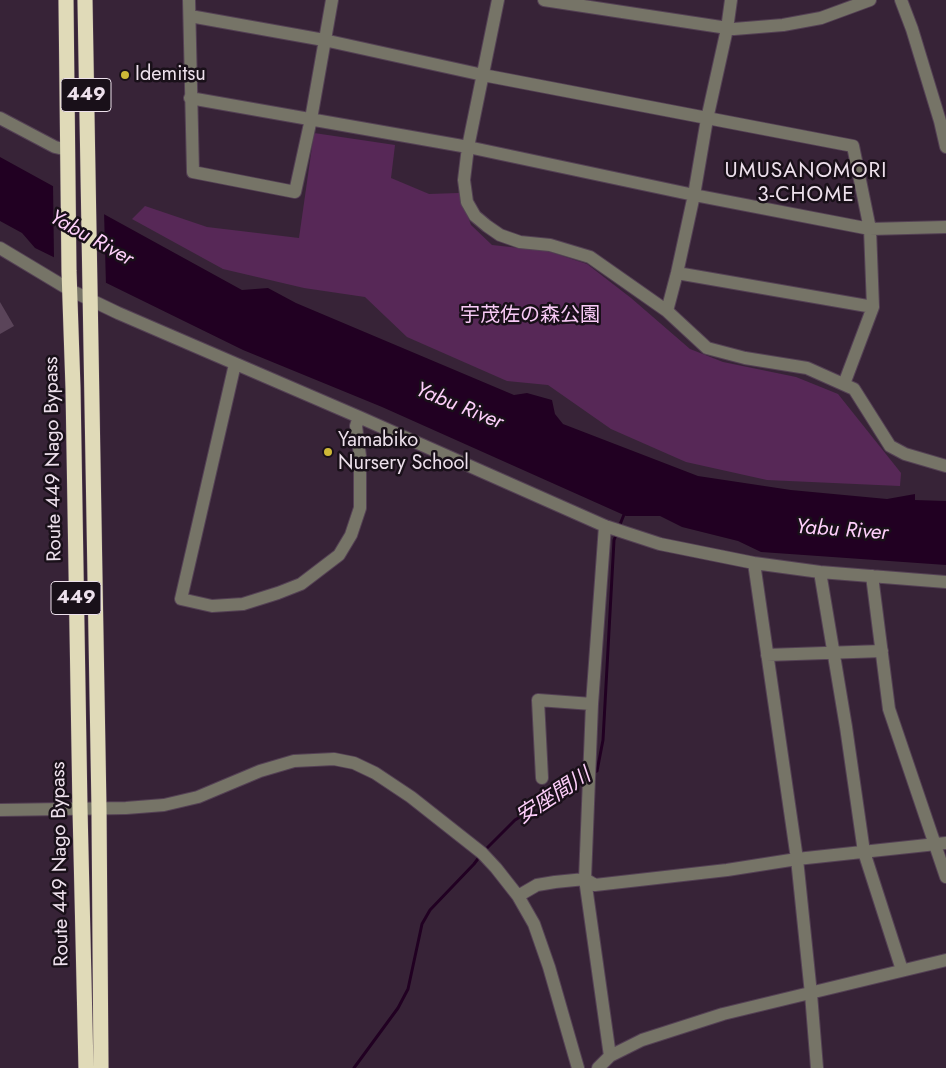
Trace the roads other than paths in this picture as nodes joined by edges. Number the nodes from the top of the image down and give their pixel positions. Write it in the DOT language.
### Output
graph roads {
  1 [pos="66,0"];
  2 [pos="85,0"];
  3 [pos="189,0"];
  4 [pos="332,0"];
  5 [pos="498,0"];
  6 [pos="544,0"];
  7 [pos="731,0"];
  8 [pos="870,0"];
  9 [pos="900,0"];
  10 [pos="190,16"];
  11 [pos="727,28"];
  12 [pos="324,40"];
  13 [pos="483,75"];
  14 [pos="190,98"];
  15 [pos="0,118"];
  16 [pos="311,119"];
  17 [pos="707,119"];
  18 [pos="468,147"];
  19 [pos="946,147"];
  20 [pos="68,150"];
  21 [pos="694,194"];
  22 [pos="946,227"];
  23 [pos="870,229"];
  24 [pos="0,248"];
  25 [pos="677,274"];
  26 [pos="70,290"];
  27 [pos="89,300"];
  28 [pos="873,308"];
  29 [pos="667,311"];
  30 [pos="235,364"];
  31 [pos="844,384"];
  32 [pos="359,417"];
  33 [pos="946,466"];
  34 [pos="605,526"];
  35 [pos="754,564"];
  36 [pos="820,572"];
  37 [pos="872,576"];
  38 [pos="946,582"];
  39 [pos="882,651"];
  40 [pos="834,652"];
  41 [pos="767,656"];
  42 [pos="592,704"];
  43 [pos="542,778"];
  44 [pos="80,808"];
  45 [pos="98,808"];
  46 [pos="0,810"];
  47 [pos="941,844"];
  48 [pos="864,852"];
  49 [pos="797,859"];
  50 [pos="946,877"];
  51 [pos="585,879"];
  52 [pos="518,896"];
  53 [pos="946,960"];
  54 [pos="902,970"];
  55 [pos="811,994"];
  56 [pos="610,1056"];
  57 [pos="86,1068"];
  58 [pos="101,1068"];
  59 [pos="578,1068"];
  60 [pos="598,1068"];
  61 [pos="817,1068"];
  1 -- 20 [label="highway, Route 449 Nago Bypass / 449"];
  2 -- 27 [label="highway, Route 449 Nago Bypass / 449"];
  3 -- 10 [label="street"];
  4 -- 12 [label="street"];
  5 -- 13 [label="street"];
  6 -- 11 [label="street"];
  7 -- 11 [label="street"];
  8 -- 11 [label="street"];
  9 -- 19 [label="street"];
  10 -- 12 [label="street"];
  10 -- 14 [label="street"];
  11 -- 17 [label="street"];
  12 -- 13 [label="street"];
  12 -- 16 [label="street"];
  13 -- 17 [label="street"];
  13 -- 18 [label="street"];
  14 -- 16 [label="street"];
  14 -- 16 [label="street"];
  15 -- 20 [label="street"];
  16 -- 18 [label="street"];
  17 -- 21 [label="street"];
  17 -- 23 [label="street"];
  18 -- 21 [label="street"];
  18 -- 29 [label="street"];
  20 -- 26 [label="highway, Route 449 Nago Bypass / 449"];
  21 -- 23 [label="street"];
  21 -- 25 [label="street"];
  22 -- 23 [label="street"];
  23 -- 28 [label="street"];
  24 -- 26 [label="street"];
  25 -- 28 [label="street"];
  25 -- 29 [label="street"];
  26 -- 27 [label="street"];
  26 -- 44 [label="highway, Route 449 Nago Bypass / 449"];
  27 -- 30 [label="street"];
  27 -- 45 [label="highway, Route 449 Nago Bypass / 449"];
  28 -- 31 [label="street"];
  29 -- 31 [label="street"];
  30 -- 32 [label="street"];
  30 -- 32 [label="street"];
  31 -- 33 [label="street"];
  32 -- 34 [label="street"];
  34 -- 35 [label="street"];
  34 -- 42 [label="street"];
  35 -- 36 [label="street"];
  35 -- 41 [label="street"];
  36 -- 37 [label="street"];
  36 -- 40 [label="street"];
  37 -- 38 [label="street"];
  37 -- 39 [label="street"];
  39 -- 40 [label="street"];
  39 -- 47 [label="street"];
  40 -- 41 [label="street"];
  40 -- 48 [label="street"];
  41 -- 49 [label="street"];
  42 -- 43 [label="street"];
  42 -- 51 [label="street"];
  44 -- 45 [label="street"];
  44 -- 46 [label="street"];
  44 -- 57 [label="highway, Route 449 Nago Bypass / 449"];
  45 -- 52 [label="street"];
  45 -- 58 [label="highway, Route 449 Nago Bypass / 449"];
  47 -- 48 [label="street"];
  47 -- 50 [label="street"];
  48 -- 49 [label="street"];
  48 -- 54 [label="street"];
  49 -- 51 [label="street"];
  49 -- 55 [label="street"];
  51 -- 52 [label="street"];
  51 -- 56 [label="street"];
  52 -- 59 [label="street"];
  53 -- 54 [label="street"];
  54 -- 55 [label="street"];
  55 -- 56 [label="street"];
  55 -- 61 [label="street"];
  56 -- 60 [label="street"];
}
